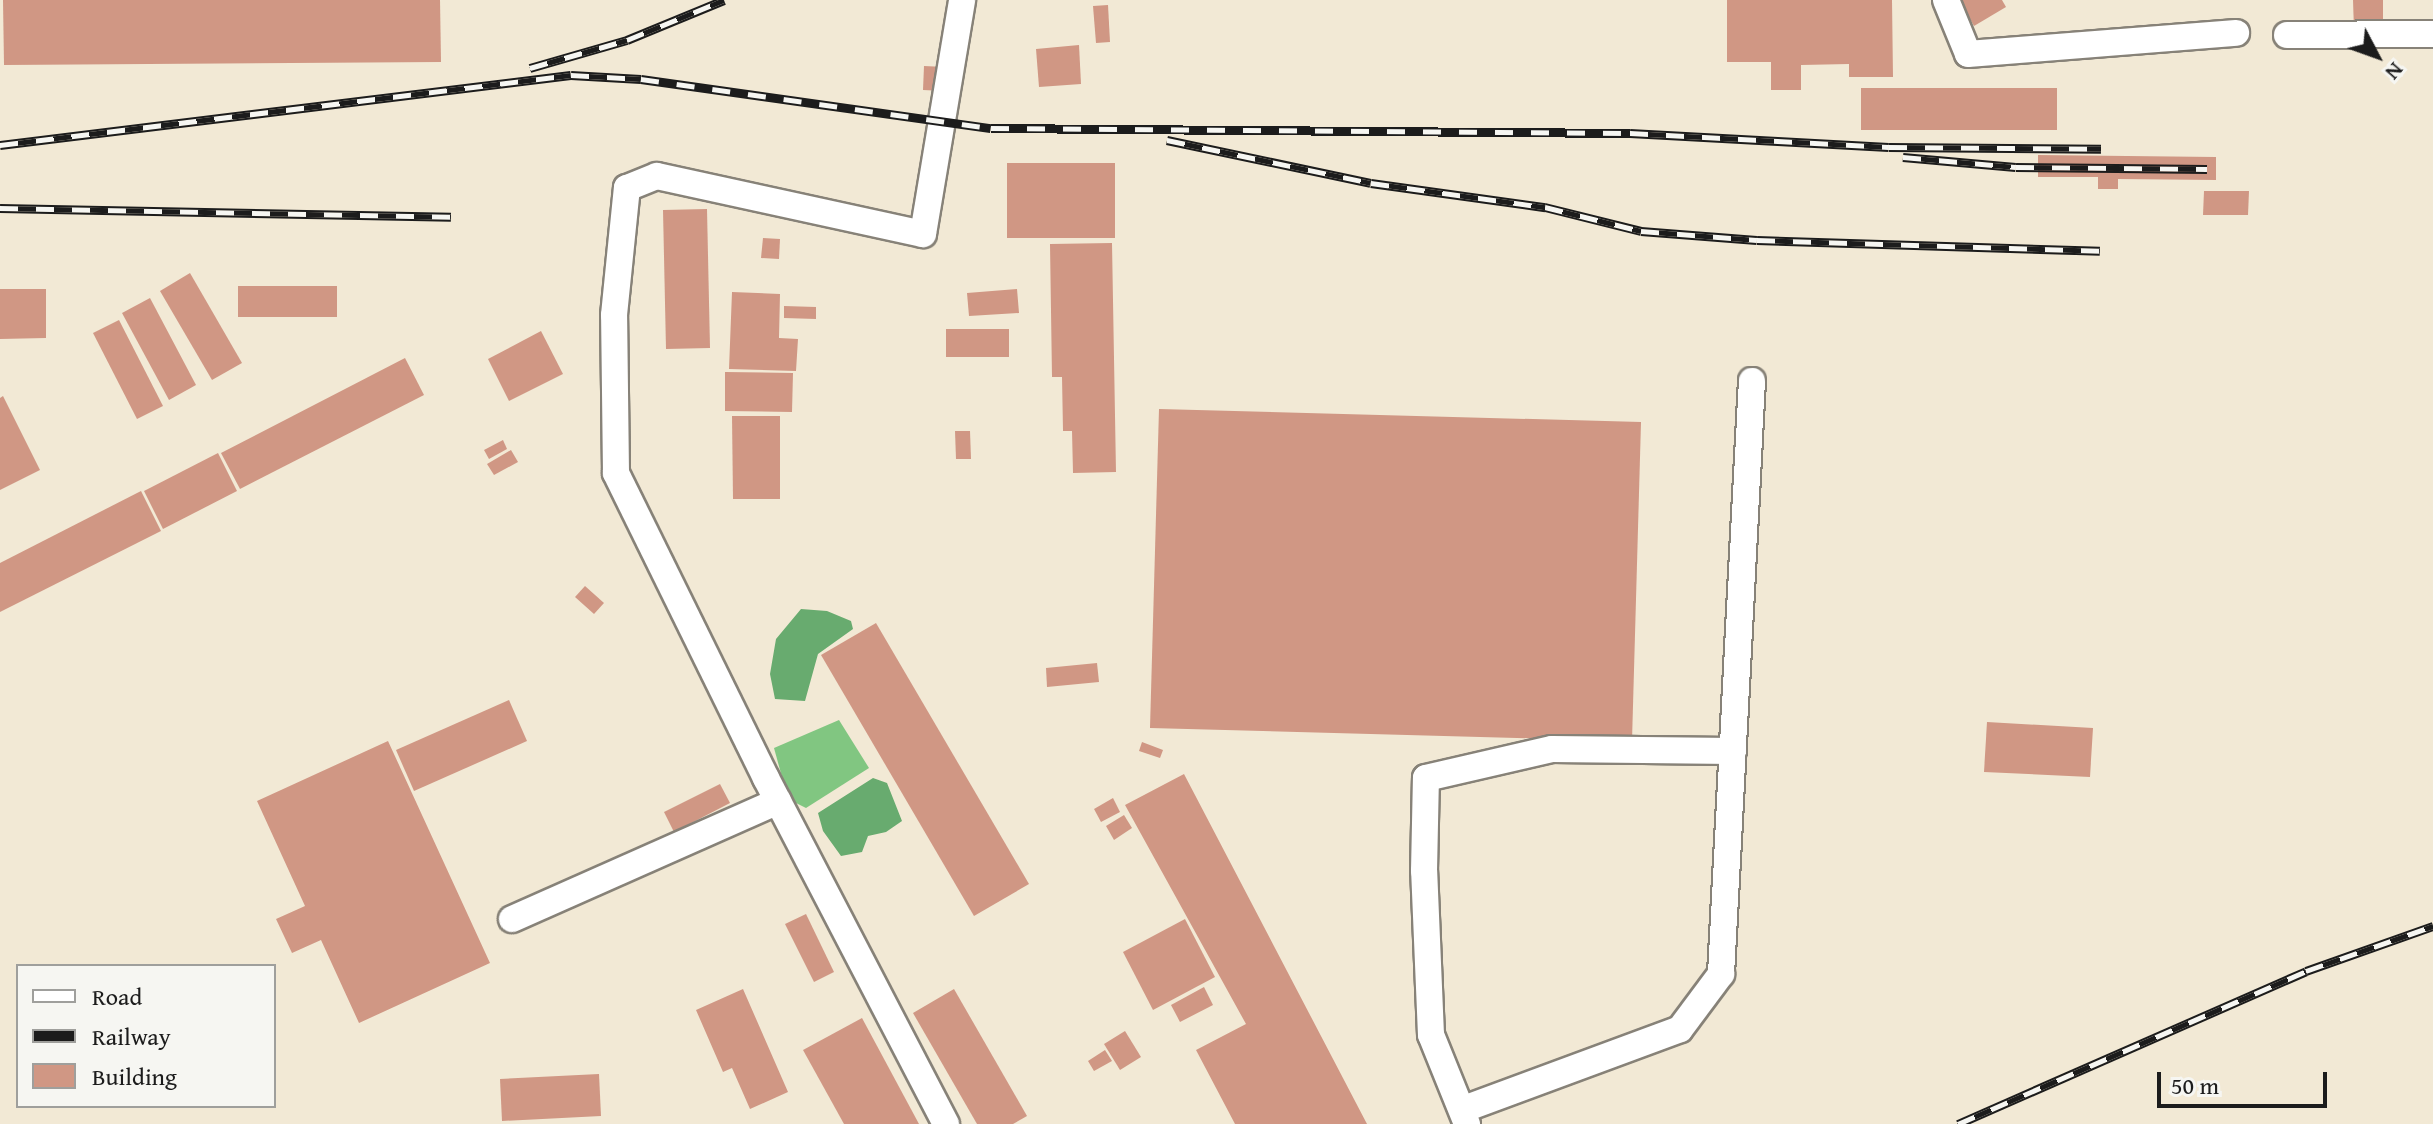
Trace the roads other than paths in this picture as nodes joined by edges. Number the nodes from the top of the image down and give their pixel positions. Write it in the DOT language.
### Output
graph roads {
  1 [pos="962,0"];
  2 [pos="1946,0"];
  3 [pos="2236,33"];
  4 [pos="2433,34"];
  5 [pos="2287,35"];
  6 [pos="1752,381"];
  7 [pos="1733,751"];
  8 [pos="778,801"];
  9 [pos="512,919"];
  10 [pos="1465,1117"];
  11 [pos="946,1124"];
  1 -- 8 [label="street"];
  2 -- 3 [label="street"];
  4 -- 5 [label="street"];
  6 -- 7 [label="street"];
  7 -- 10 [label="street"];
  7 -- 10 [label="street"];
  8 -- 9 [label="street"];
  8 -- 11 [label="street"];
}
